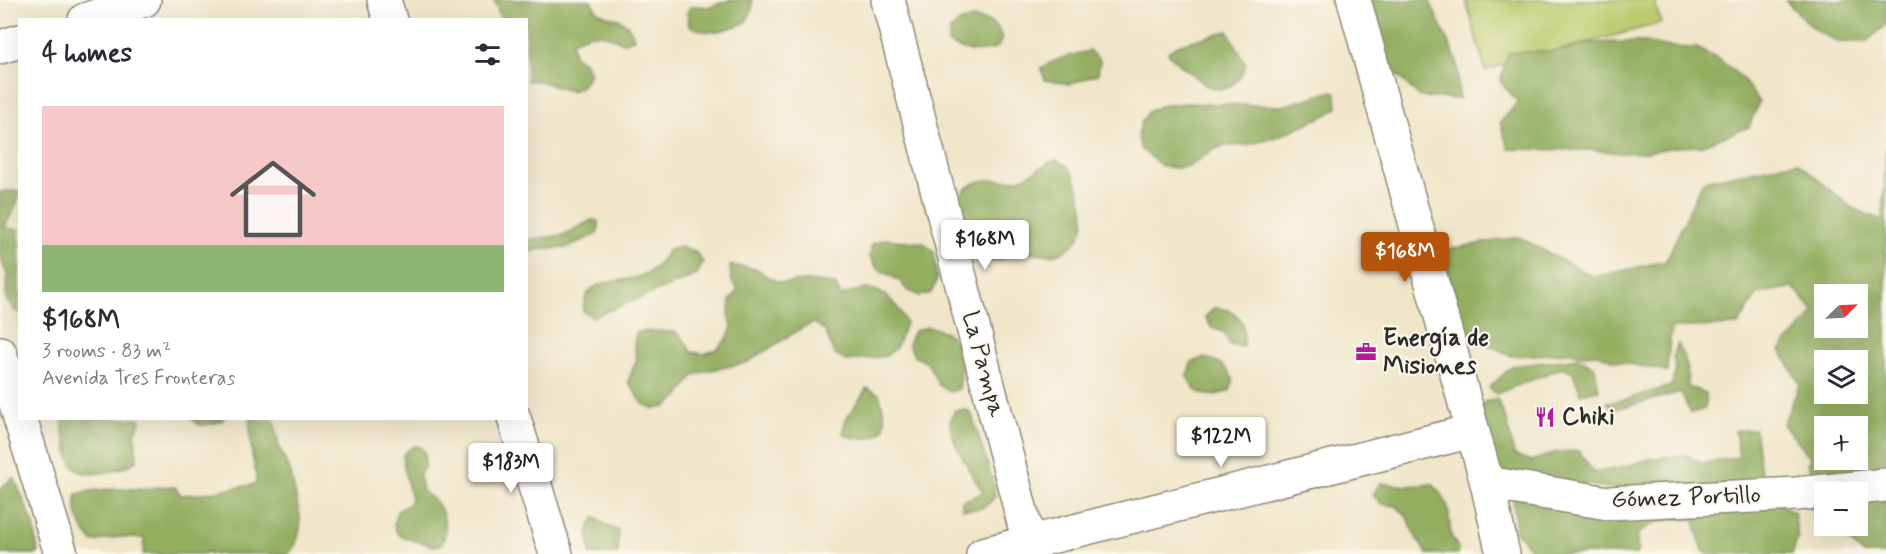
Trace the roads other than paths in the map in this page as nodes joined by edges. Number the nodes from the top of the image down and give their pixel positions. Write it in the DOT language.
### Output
graph roads {
  1 [pos="144,0"];
  2 [pos="384,0"];
  3 [pos="888,0"];
  4 [pos="1354,0"];
  5 [pos="91,18"];
  6 [pos="389,18"];
  7 [pos="18,42"];
  8 [pos="0,47"];
  9 [pos="0,353"];
  10 [pos="18,412"];
  11 [pos="21,420"];
  12 [pos="515,420"];
  13 [pos="1472,431"];
  14 [pos="1487,483"];
  15 [pos="1886,484"];
  16 [pos="1031,548"];
  17 [pos="61,554"];
  18 [pos="556,554"];
  19 [pos="982,554"];
  20 [pos="1503,554"];
  1 -- 5 [label="street"];
  2 -- 6 [label="street"];
  3 -- 16 [label="street, La Pampa"];
  4 -- 13 [label="street"];
  7 -- 8 [label="street"];
  9 -- 10 [label="street"];
  11 -- 17 [label="street"];
  12 -- 18 [label="street"];
  13 -- 14 [label="street"];
  13 -- 16 [label="street"];
  14 -- 15 [label="street, Gómez Portillo"];
  14 -- 20 [label="street"];
  16 -- 19 [label="street"];
}
